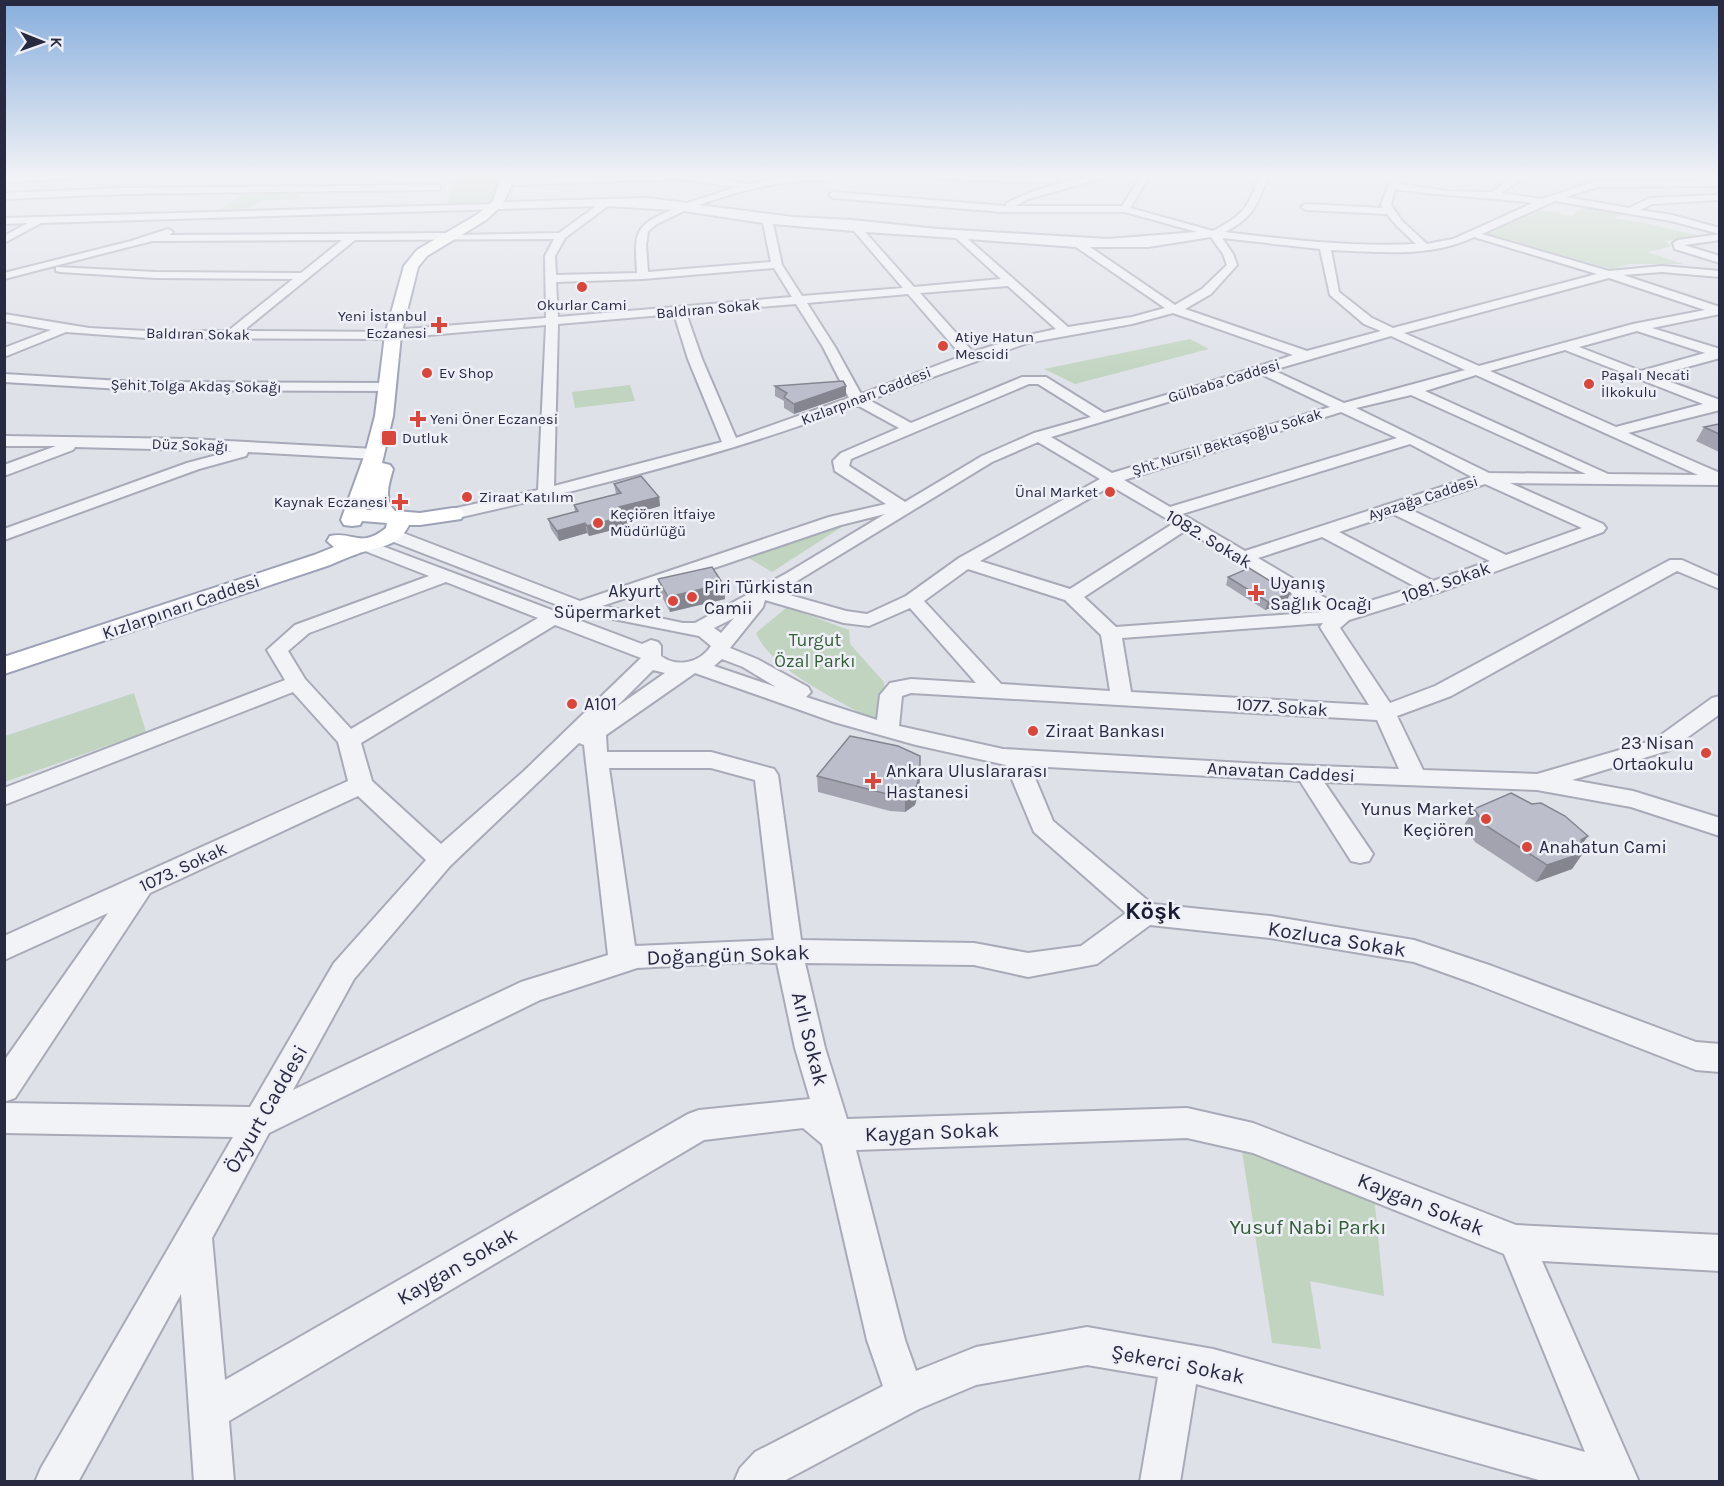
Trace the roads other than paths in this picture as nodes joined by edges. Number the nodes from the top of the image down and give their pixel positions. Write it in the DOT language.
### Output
graph roads {
  1 [pos="129,244"];
  2 [pos="343,244"];
  3 [pos="443,244"];
  4 [pos="556,244"];
  5 [pos="641,244"];
  6 [pos="772,244"];
  7 [pos="872,244"];
  8 [pos="968,244"];
  9 [pos="1080,244"];
  10 [pos="1222,244"];
  11 [pos="1309,244"];
  12 [pos="1422,244"];
  13 [pos="1441,244"];
  14 [pos="1508,244"];
  15 [pos="1678,244"];
  16 [pos="1324,246"];
  17 [pos="1425,247"];
  18 [pos="1719,260"];
  19 [pos="47,265"];
  20 [pos="777,265"];
  21 [pos="1717,272"];
  22 [pos="1609,274"];
  23 [pos="4,276"];
  24 [pos="302,276"];
  25 [pos="643,276"];
  26 [pos="549,279"];
  27 [pos="1010,282"];
  28 [pos="1657,290"];
  29 [pos="914,292"];
  30 [pos="801,301"];
  31 [pos="1175,310"];
  32 [pos="1719,310"];
  33 [pos="679,311"];
  34 [pos="4,317"];
  35 [pos="552,322"];
  36 [pos="1638,327"];
  37 [pos="68,328"];
  38 [pos="1064,330"];
  39 [pos="1391,333"];
  40 [pos="400,334"];
  41 [pos="231,335"];
  42 [pos="1566,346"];
  43 [pos="4,353"];
  44 [pos="1719,353"];
  45 [pos="1306,355"];
  46 [pos="969,357"];
  47 [pos="1262,369"];
  48 [pos="1478,369"];
  49 [pos="1641,375"];
  50 [pos="4,378"];
  51 [pos="387,387"];
  52 [pos="1412,390"];
  53 [pos="857,399"];
  54 [pos="1718,405"];
  55 [pos="1340,408"];
  56 [pos="1103,418"];
  57 [pos="909,428"];
  58 [pos="1617,431"];
  59 [pos="1039,436"];
  60 [pos="1411,439"];
  61 [pos="4,441"];
  62 [pos="84,442"];
  63 [pos="731,444"];
  64 [pos="260,447"];
  65 [pos="375,454"];
  66 [pos="4,471"];
  67 [pos="1486,478"];
  68 [pos="1111,479"];
  69 [pos="1611,479"];
  70 [pos="1719,479"];
  71 [pos="546,493"];
  72 [pos="903,508"];
  73 [pos="1394,508"];
  74 [pos="1167,513"];
  75 [pos="453,514"];
  76 [pos="352,520"];
  77 [pos="1184,524"];
  78 [pos="391,525"];
  79 [pos="1324,531"];
  80 [pos="4,535"];
  81 [pos="352,543"];
  82 [pos="1241,558"];
  83 [pos="1505,561"];
  84 [pos="965,562"];
  85 [pos="446,576"];
  86 [pos="1719,584"];
  87 [pos="1432,588"];
  88 [pos="764,594"];
  89 [pos="1072,596"];
  90 [pos="913,600"];
  91 [pos="580,607"];
  92 [pos="1342,616"];
  93 [pos="554,617"];
  94 [pos="689,628"];
  95 [pos="1111,633"];
  96 [pos="719,648"];
  97 [pos="4,652"];
  98 [pos="651,656"];
  99 [pos="4,666"];
  100 [pos="691,668"];
  101 [pos="297,683"];
  102 [pos="994,690"];
  103 [pos="1121,696"];
  104 [pos="1719,704"];
  105 [pos="1386,713"];
  106 [pos="842,717"];
  107 [pos="887,730"];
  108 [pos="349,740"];
  109 [pos="596,746"];
  110 [pos="1015,758"];
  111 [pos="1305,773"];
  112 [pos="532,777"];
  113 [pos="1415,777"];
  114 [pos="1537,782"];
  115 [pos="361,785"];
  116 [pos="4,797"];
  117 [pos="1719,832"];
  118 [pos="1360,854"];
  119 [pos="441,859"];
  120 [pos="141,886"];
  121 [pos="1145,914"];
  122 [pos="4,949"];
  123 [pos="789,952"];
  124 [pos="623,961"];
  125 [pos="1719,1058"];
  126 [pos="4,1088"];
  127 [pos="4,1118"];
  128 [pos="259,1122"];
  129 [pos="836,1135"];
  130 [pos="194,1236"];
  131 [pos="1516,1242"];
  132 [pos="1719,1253"];
  133 [pos="1180,1362"];
  134 [pos="905,1395"];
  135 [pos="208,1411"];
  136 [pos="1552,1472"];
  137 [pos="1618,1481"];
  138 [pos="55,1482"];
  139 [pos="214,1482"];
  140 [pos="754,1482"];
  141 [pos="1160,1482"];
  1 -- 19 [label="street"];
  2 -- 24 [label="street"];
  3 -- 40 [label="main road"];
  4 -- 26 [label="street"];
  5 -- 25 [label="street"];
  6 -- 20 [label="street"];
  7 -- 29 [label="street"];
  8 -- 27 [label="street"];
  9 -- 31 [label="street"];
  10 -- 31 [label="street, Kızlarpınarı Caddesi"];
  11 -- 16 [label="street"];
  12 -- 17 [label="street"];
  13 -- 17 [label="street"];
  14 -- 22 [label="street"];
  15 -- 18 [label="street"];
  16 -- 17 [label="street"];
  16 -- 39 [label="street"];
  19 -- 23 [label="street"];
  19 -- 24 [label="street"];
  20 -- 25 [label="street"];
  20 -- 30 [label="street"];
  21 -- 22 [label="street, Gülbaba Caddesi"];
  21 -- 28 [label="street"];
  22 -- 28 [label="street"];
  22 -- 39 [label="street, Gülbaba Caddesi"];
  24 -- 41 [label="street"];
  25 -- 26 [label="street"];
  26 -- 35 [label="street"];
  27 -- 29 [label="street, Baldıran Sokak"];
  27 -- 38 [label="street"];
  28 -- 32 [label="street"];
  29 -- 30 [label="street, Baldıran Sokak"];
  29 -- 46 [label="street"];
  30 -- 33 [label="street, Baldıran Sokak"];
  30 -- 53 [label="street"];
  31 -- 38 [label="street, Kızlarpınarı Caddesi"];
  31 -- 45 [label="street"];
  32 -- 36 [label="street, Şht. Nursil Bektaşoğlu Sokak"];
  33 -- 35 [label="street, Baldıran Sokak"];
  33 -- 63 [label="street"];
  34 -- 37 [label="street, Baldıran Sokak"];
  35 -- 40 [label="street, Baldıran Sokak"];
  35 -- 71 [label="street"];
  36 -- 42 [label="street, Şht. Nursil Bektaşoğlu Sokak"];
  36 -- 44 [label="street"];
  37 -- 41 [label="street, Baldıran Sokak"];
  37 -- 43 [label="street"];
  38 -- 46 [label="street, Kızlarpınarı Caddesi"];
  39 -- 45 [label="street, Gülbaba Caddesi"];
  39 -- 48 [label="street"];
  40 -- 41 [label="street, Baldıran Sokak"];
  40 -- 51 [label="main road"];
  40 -- 78 [label="main road"];
  42 -- 48 [label="street, Şht. Nursil Bektaşoğlu Sokak"];
  42 -- 49 [label="street"];
  44 -- 49 [label="street"];
  45 -- 47 [label="street, Gülbaba Caddesi"];
  46 -- 53 [label="street, Kızlarpınarı Caddesi"];
  47 -- 55 [label="street"];
  47 -- 56 [label="street, Gülbaba Caddesi"];
  48 -- 52 [label="street, Şht. Nursil Bektaşoğlu Sokak"];
  48 -- 58 [label="street"];
  49 -- 54 [label="street"];
  50 -- 51 [label="street, Şehit Tolga Akdaş Sokağı"];
  51 -- 65 [label="main road"];
  52 -- 55 [label="street, Şht. Nursil Bektaşoğlu Sokak"];
  52 -- 69 [label="street"];
  53 -- 57 [label="street"];
  53 -- 63 [label="street, Kızlarpınarı Caddesi"];
  54 -- 58 [label="street"];
  55 -- 60 [label="street"];
  55 -- 68 [label="street, Şht. Nursil Bektaşoğlu Sokak"];
  56 -- 57 [label="street"];
  56 -- 59 [label="street, Gülbaba Caddesi"];
  57 -- 72 [label="street"];
  58 -- 70 [label="street"];
  59 -- 68 [label="street, 1082. Sokak"];
  59 -- 72 [label="street, Gülbaba Caddesi"];
  60 -- 67 [label="street"];
  60 -- 74 [label="street"];
  61 -- 62 [label="street, Düz Sokağı"];
  62 -- 64 [label="street, Düz Sokağı"];
  62 -- 66 [label="street"];
  63 -- 71 [label="street, Kızlarpınarı Caddesi"];
  64 -- 65 [label="street, Düz Sokağı"];
  64 -- 80 [label="street"];
  65 -- 76 [label="main road"];
  67 -- 69 [label="street, Ayazağa Caddesi"];
  67 -- 73 [label="street, Ayazağa Caddesi"];
  67 -- 83 [label="street, 1081. Sokak"];
  68 -- 74 [label="street, 1082. Sokak"];
  68 -- 84 [label="street, Şht. Nursil Bektaşoğlu Sokak"];
  69 -- 70 [label="street, Ayazağa Caddesi"];
  71 -- 75 [label="street, Kızlarpınarı Caddesi"];
  72 -- 88 [label="street, Gülbaba Caddesi"];
  72 -- 91 [label="street"];
  73 -- 79 [label="street, Ayazağa Caddesi"];
  73 -- 83 [label="street"];
  74 -- 77 [label="street, 1082. Sokak"];
  75 -- 78 [label="main road"];
  76 -- 78 [label="main road"];
  76 -- 81 [label="main road"];
  77 -- 82 [label="street, 1082. Sokak"];
  77 -- 89 [label="street"];
  78 -- 81 [label="main road"];
  78 -- 91 [label="street"];
  79 -- 82 [label="street, Ayazağa Caddesi"];
  79 -- 87 [label="street"];
  81 -- 85 [label="street"];
  81 -- 97 [label="main road, Kızlarpınarı Caddesi"];
  81 -- 99 [label="main road, Kızlarpınarı Caddesi"];
  82 -- 92 [label="street, 1082. Sokak"];
  83 -- 87 [label="street, 1081. Sokak"];
  84 -- 89 [label="street"];
  84 -- 90 [label="street, Şht. Nursil Bektaşoğlu Sokak"];
  85 -- 93 [label="street"];
  85 -- 101 [label="street"];
  86 -- 105 [label="street, 1077. Sokak"];
  87 -- 92 [label="street, 1081. Sokak"];
  88 -- 90 [label="street, Şht. Nursil Bektaşoğlu Sokak"];
  88 -- 94 [label="street, Gülbaba Caddesi"];
  88 -- 96 [label="street"];
  89 -- 95 [label="street"];
  90 -- 102 [label="street"];
  91 -- 94 [label="street"];
  92 -- 95 [label="street, 1081. Sokak"];
  92 -- 105 [label="street"];
  93 -- 98 [label="street"];
  93 -- 108 [label="street"];
  94 -- 96 [label="street"];
  94 -- 98 [label="street, Gülbaba Caddesi"];
  95 -- 103 [label="street"];
  96 -- 100 [label="street"];
  96 -- 106 [label="street"];
  98 -- 100 [label="street"];
  98 -- 112 [label="street, Gülbaba Caddesi"];
  100 -- 106 [label="street"];
  100 -- 109 [label="street"];
  101 -- 108 [label="street"];
  101 -- 116 [label="street"];
  102 -- 103 [label="street, 1077. Sokak"];
  102 -- 107 [label="street, 1077. Sokak"];
  103 -- 105 [label="street, 1077. Sokak"];
  104 -- 114 [label="street"];
  105 -- 113 [label="street"];
  106 -- 107 [label="street, Anavatan Caddesi"];
  107 -- 110 [label="street, Anavatan Caddesi"];
  108 -- 115 [label="street"];
  109 -- 112 [label="street"];
  109 -- 123 [label="street, Arlı Sokak"];
  109 -- 124 [label="street"];
  110 -- 111 [label="street, Anavatan Caddesi"];
  110 -- 121 [label="street"];
  111 -- 113 [label="street, Anavatan Caddesi"];
  111 -- 118 [label="street"];
  112 -- 119 [label="street, Özyurt Caddesi"];
  113 -- 114 [label="street, Anavatan Caddesi"];
  114 -- 117 [label="street, Anavatan Caddesi"];
  115 -- 119 [label="street"];
  115 -- 120 [label="street, 1073. Sokak"];
  119 -- 128 [label="street, Özyurt Caddesi"];
  120 -- 122 [label="street, 1073. Sokak"];
  120 -- 126 [label="street"];
  121 -- 123 [label="street, Doğangün Sokak"];
  121 -- 125 [label="street, Kozluca Sokak"];
  123 -- 124 [label="street, Doğangün Sokak"];
  123 -- 129 [label="street, Arlı Sokak"];
  124 -- 128 [label="street, Doğangün Sokak"];
  127 -- 128 [label="street"];
  128 -- 130 [label="street, Özyurt Caddesi"];
  129 -- 131 [label="street, Kaygan Sokak"];
  129 -- 134 [label="street, Arlı Sokak"];
  129 -- 135 [label="street, Kaygan Sokak"];
  130 -- 135 [label="street"];
  130 -- 138 [label="street, Özyurt Caddesi"];
  131 -- 132 [label="street, Kaygan Sokak"];
  131 -- 137 [label="street"];
  133 -- 134 [label="street, Şekerci Sokak"];
  133 -- 136 [label="street, Şekerci Sokak"];
  133 -- 141 [label="street"];
  134 -- 140 [label="street, Şekerci Sokak"];
  135 -- 139 [label="street"];
  136 -- 137 [label="street, Şekerci Sokak"];
}
